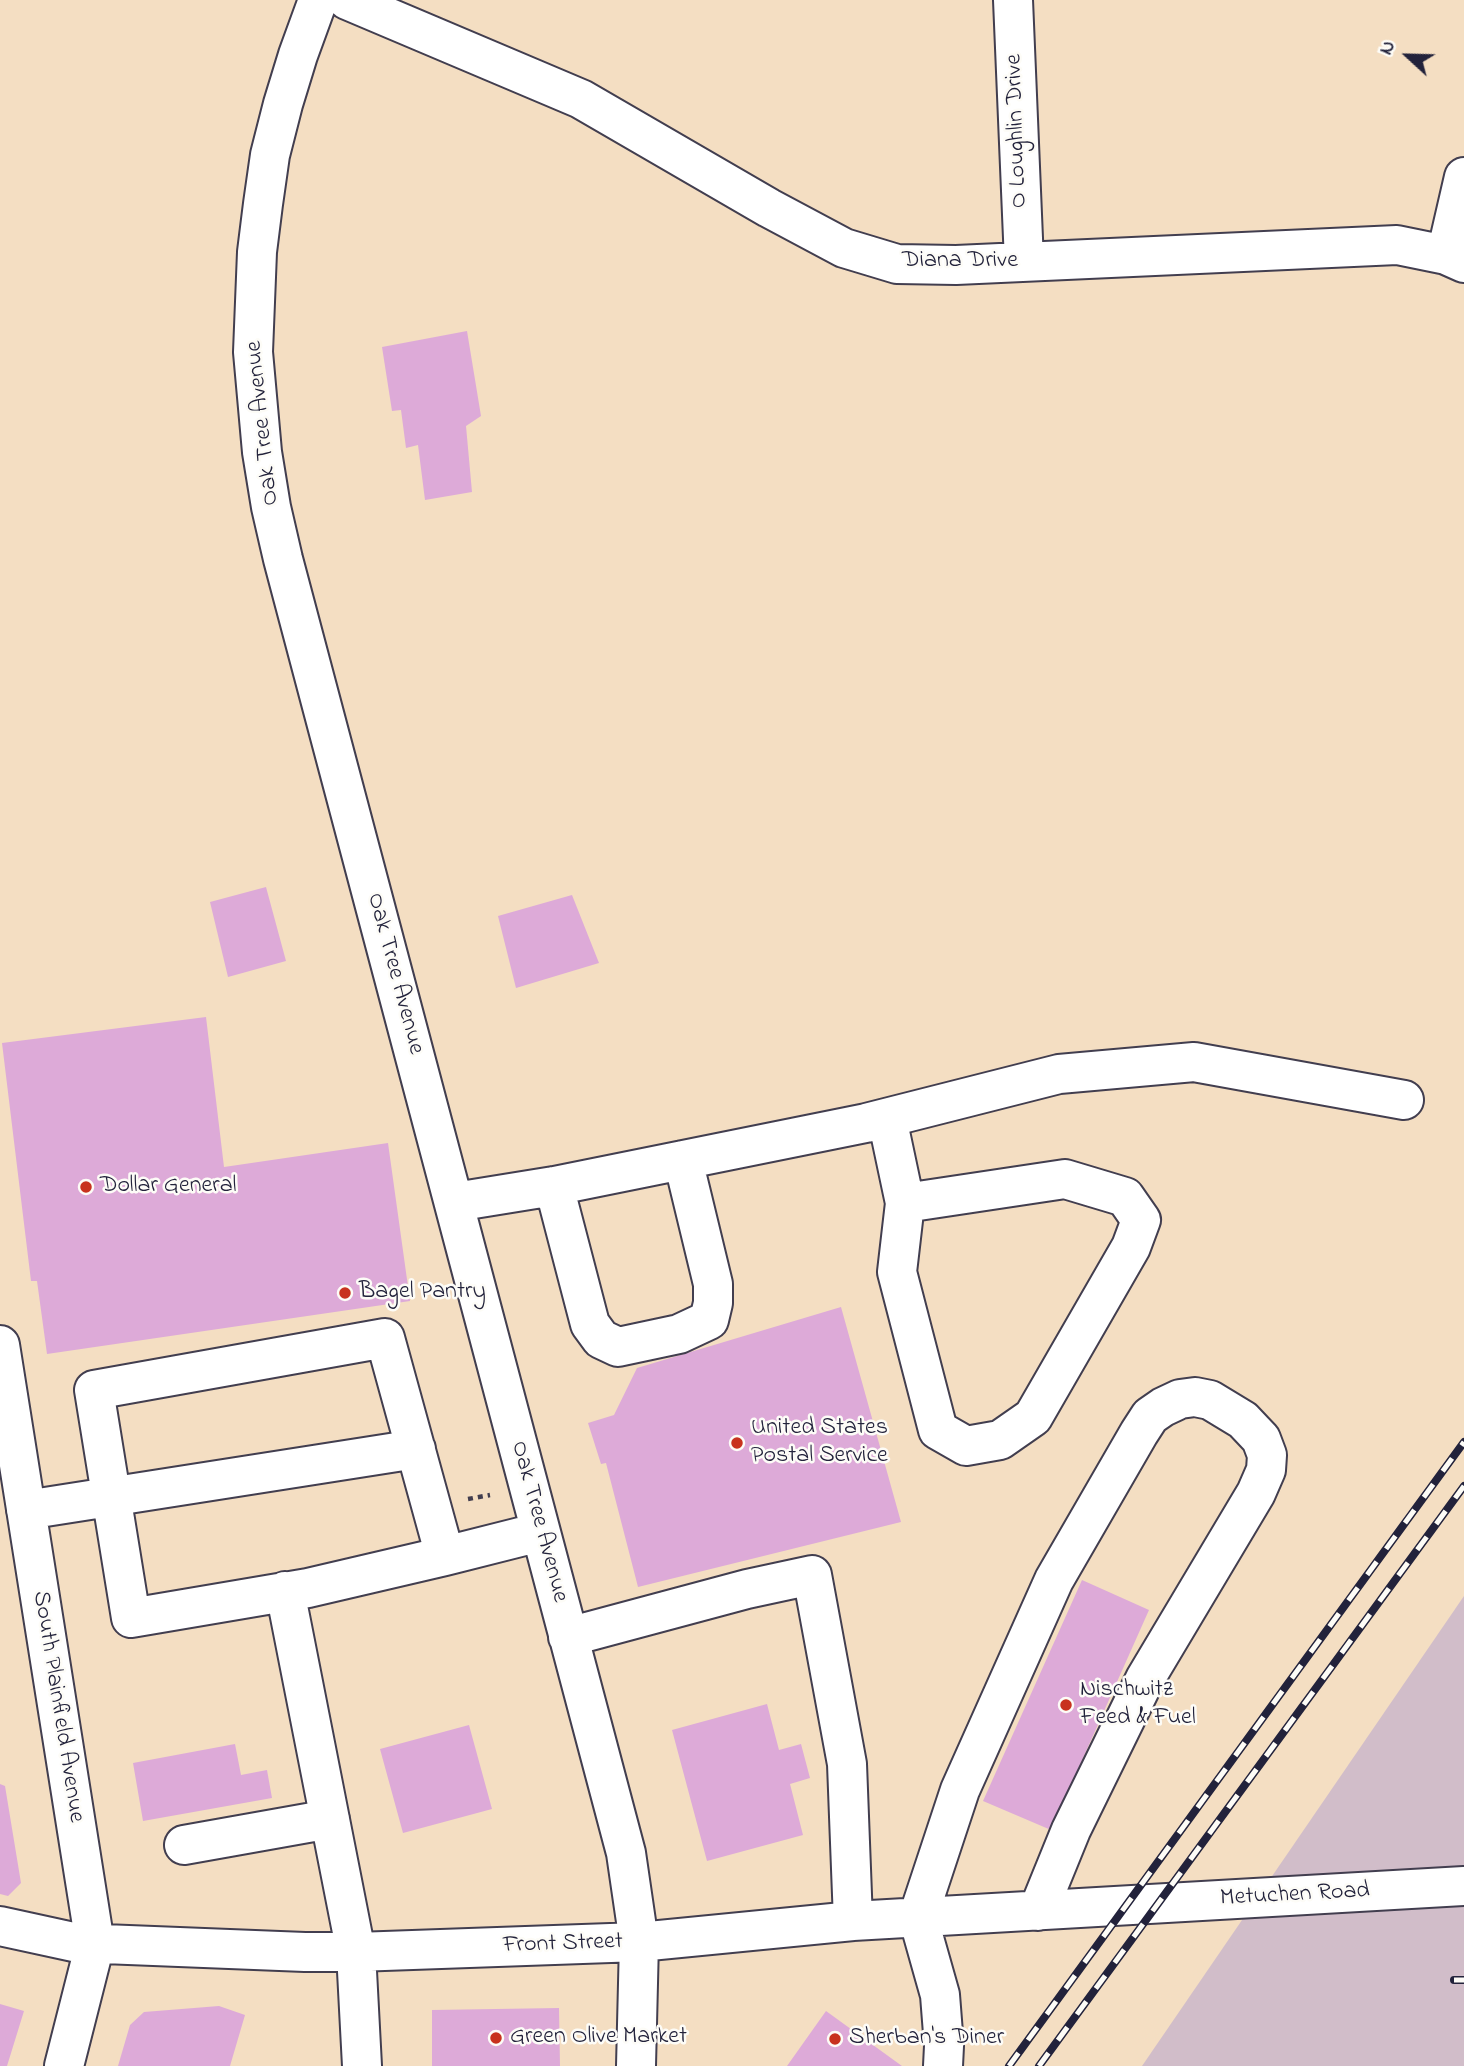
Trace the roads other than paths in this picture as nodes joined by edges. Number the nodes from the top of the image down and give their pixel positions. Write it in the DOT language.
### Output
graph roads {
  1 [pos="318,0"];
  2 [pos="347,0"];
  3 [pos="1013,0"];
  4 [pos="1464,177"];
  5 [pos="1455,259"];
  6 [pos="1024,262"];
  7 [pos="1404,1100"];
  8 [pos="887,1118"];
  9 [pos="682,1160"];
  10 [pos="554,1186"];
  11 [pos="455,1202"];
  12 [pos="905,1203"];
  13 [pos="0,1345"];
  14 [pos="416,1449"];
  15 [pos="111,1495"];
  16 [pos="26,1510"];
  17 [pos="540,1532"];
  18 [pos="444,1556"];
  19 [pos="285,1591"];
  20 [pos="568,1637"];
  21 [pos="330,1819"];
  22 [pos="184,1845"];
  23 [pos="1464,1886"];
  24 [pos="1126,1906"];
  25 [pos="1038,1911"];
  26 [pos="918,1917"];
  27 [pos="853,1921"];
  28 [pos="0,1926"];
  29 [pos="639,1942"];
  30 [pos="95,1944"];
  31 [pos="356,1952"];
  32 [pos="64,2066"];
  33 [pos="362,2066"];
  34 [pos="636,2066"];
  35 [pos="943,2066"];
  1 -- 11 [label="street, Oak Tree Avenue"];
  2 -- 6 [label="street, Diana Drive"];
  3 -- 6 [label="street, O Loughlin Drive"];
  4 -- 5 [label="street"];
  5 -- 6 [label="street, Diana Drive"];
  7 -- 8 [label="street"];
  8 -- 9 [label="street"];
  8 -- 12 [label="street"];
  9 -- 10 [label="street"];
  9 -- 10 [label="street"];
  10 -- 11 [label="street"];
  11 -- 17 [label="street, Oak Tree Avenue"];
  12 -- 12 [label="street"];
  13 -- 16 [label="street, South Plainfield Avenue"];
  14 -- 15 [label="street"];
  14 -- 15 [label="street"];
  14 -- 18 [label="street"];
  15 -- 16 [label="street"];
  15 -- 19 [label="street"];
  16 -- 30 [label="street, South Plainfield Avenue"];
  17 -- 18 [label="street"];
  17 -- 20 [label="street, Oak Tree Avenue"];
  18 -- 19 [label="street"];
  19 -- 21 [label="street"];
  20 -- 27 [label="street"];
  20 -- 29 [label="street, Oak Tree Avenue"];
  21 -- 22 [label="street"];
  21 -- 31 [label="street"];
  23 -- 24 [label="street, Metuchen Road"];
  24 -- 25 [label="street, Front Street"];
  25 -- 26 [label="street, Front Street"];
  25 -- 26 [label="street"];
  26 -- 27 [label="street, Front Street"];
  26 -- 35 [label="street"];
  27 -- 29 [label="street, Front Street"];
  28 -- 30 [label="street, Front Street"];
  29 -- 31 [label="street, Front Street"];
  29 -- 34 [label="street, Oak Tree Avenue"];
  30 -- 31 [label="street, Front Street"];
  30 -- 32 [label="street, South Plainfield Avenue"];
  31 -- 33 [label="street"];
}
